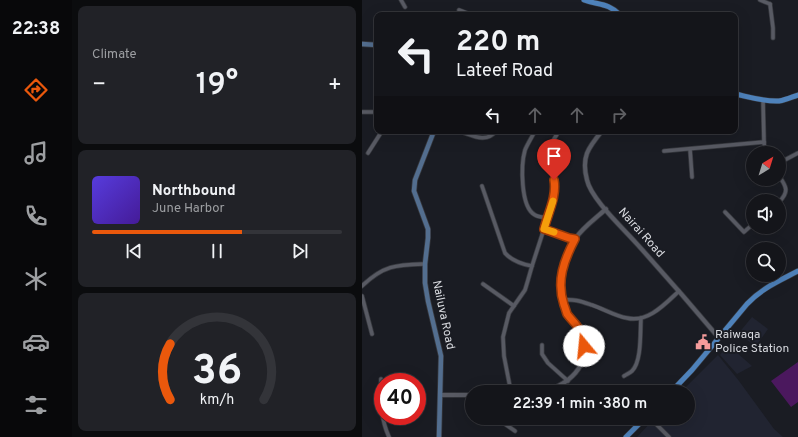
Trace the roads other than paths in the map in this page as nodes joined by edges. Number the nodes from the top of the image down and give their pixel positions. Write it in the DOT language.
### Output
graph roads {
  1 [pos="401,0"];
  2 [pos="584,0"];
  3 [pos="760,0"];
  4 [pos="775,0"];
  5 [pos="770,4"];
  6 [pos="405,7"];
  7 [pos="459,10"];
  8 [pos="464,12"];
  9 [pos="617,12"];
  10 [pos="774,38"];
  11 [pos="362,44"];
  12 [pos="374,45"];
  13 [pos="738,95"];
  14 [pos="798,95"];
  15 [pos="763,100"];
  16 [pos="362,112"];
  17 [pos="374,112"];
  18 [pos="380,134"];
  19 [pos="433,134"];
  20 [pos="468,134"];
  21 [pos="493,134"];
  22 [pos="534,134"];
  23 [pos="557,134"];
  24 [pos="599,134"];
  25 [pos="764,142"];
  26 [pos="764,146"];
  27 [pos="690,149"];
  28 [pos="664,151"];
  29 [pos="798,152"];
  30 [pos="368,153"];
  31 [pos="786,159"];
  32 [pos="692,177"];
  33 [pos="482,186"];
  34 [pos="606,209"];
  35 [pos="725,212"];
  36 [pos="547,218"];
  37 [pos="544,229"];
  38 [pos="746,230"];
  39 [pos="575,239"];
  40 [pos="425,264"];
  41 [pos="532,266"];
  42 [pos="798,271"];
  43 [pos="483,284"];
  44 [pos="362,286"];
  45 [pos="679,291"];
  46 [pos="362,296"];
  47 [pos="562,300"];
  48 [pos="514,306"];
  49 [pos="641,318"];
  50 [pos="372,334"];
  51 [pos="719,338"];
  52 [pos="542,345"];
  53 [pos="624,376"];
  54 [pos="568,381"];
  55 [pos="510,385"];
  56 [pos="561,385"];
  57 [pos="678,385"];
  58 [pos="440,394"];
  59 [pos="465,395"];
  60 [pos="385,425"];
  61 [pos="506,425"];
  62 [pos="638,425"];
  63 [pos="657,425"];
  64 [pos="515,431"];
  65 [pos="389,437"];
  66 [pos="439,437"];
  67 [pos="626,437"];
  68 [pos="669,437"];
  1 -- 6 [label="street"];
  2 -- 9 [label="main road"];
  3 -- 5 [label="street"];
  4 -- 5 [label="street"];
  5 -- 10 [label="street"];
  7 -- 8 [label="street"];
  11 -- 12 [label="main road"];
  13 -- 15 [label="main road"];
  14 -- 15 [label="main road"];
  15 -- 25 [label="street"];
  16 -- 17 [label="street"];
  18 -- 30 [label="street"];
  19 -- 40 [label="main road, Nailuva Road"];
  20 -- 21 [label="street"];
  22 -- 36 [label="street"];
  23 -- 36 [label="street"];
  24 -- 34 [label="street, Nairai Road"];
  25 -- 26 [label="street"];
  25 -- 27 [label="street"];
  27 -- 28 [label="street"];
  27 -- 32 [label="street"];
  29 -- 31 [label="street"];
  33 -- 41 [label="street"];
  34 -- 39 [label="street"];
  34 -- 45 [label="street, Nairai Road"];
  35 -- 38 [label="street"];
  36 -- 37 [label="street"];
  37 -- 39 [label="street"];
  37 -- 41 [label="street"];
  39 -- 47 [label="street"];
  40 -- 44 [label="street"];
  40 -- 58 [label="main road, Nailuva Road"];
  41 -- 48 [label="street"];
  42 -- 51 [label="main road"];
  43 -- 48 [label="street"];
  45 -- 49 [label="street"];
  45 -- 51 [label="street, Nairai Road"];
  46 -- 50 [label="street"];
  47 -- 49 [label="street"];
  47 -- 54 [label="street"];
  48 -- 55 [label="street"];
  49 -- 53 [label="street"];
  51 -- 57 [label="main road"];
  52 -- 54 [label="street"];
  54 -- 56 [label="street"];
  58 -- 59 [label="street"];
  58 -- 66 [label="main road, Nailuva Road"];
  60 -- 65 [label="street"];
  61 -- 64 [label="street"];
  62 -- 67 [label="main road"];
  63 -- 68 [label="street"];
}
